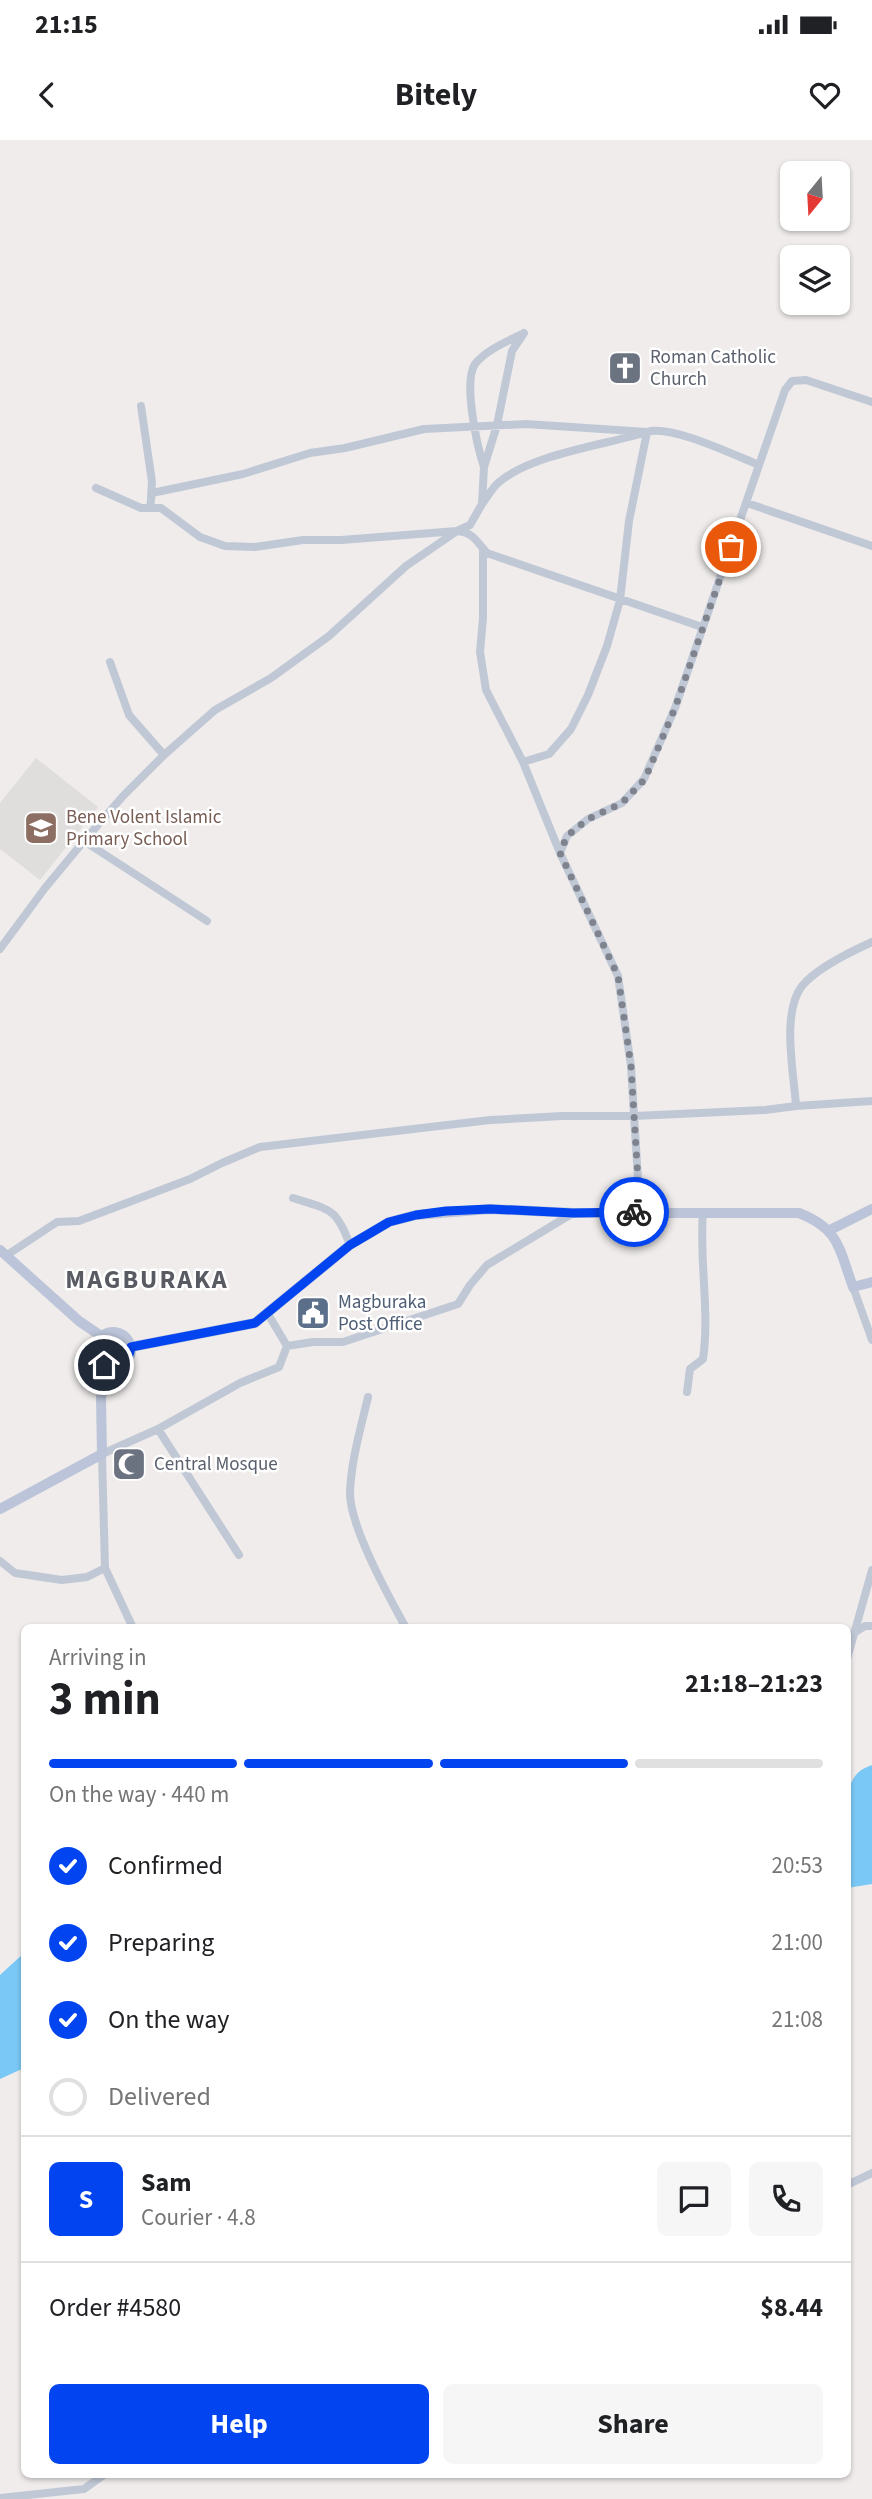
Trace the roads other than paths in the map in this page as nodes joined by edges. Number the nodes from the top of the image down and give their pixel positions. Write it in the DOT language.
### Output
graph roads {
  1 [pos="872,402"];
  2 [pos="141,406"];
  3 [pos="497,425"];
  4 [pos="474,426"];
  5 [pos="647,432"];
  6 [pos="759,465"];
  7 [pos="484,467"];
  8 [pos="96,488"];
  9 [pos="747,503"];
  10 [pos="482,504"];
  11 [pos="150,507"];
  12 [pos="457,531"];
  13 [pos="872,546"];
  14 [pos="483,549"];
  15 [pos="620,600"];
  16 [pos="702,627"];
  17 [pos="110,662"];
  18 [pos="164,755"];
  19 [pos="523,762"];
  20 [pos="84,841"];
  21 [pos="560,853"];
  22 [pos="207,921"];
  23 [pos="872,942"];
  24 [pos="0,949"];
  25 [pos="872,1101"];
  26 [pos="796,1106"];
  27 [pos="635,1116"];
  28 [pos="293,1198"];
  29 [pos="872,1209"];
  30 [pos="640,1212"];
  31 [pos="703,1212"];
  32 [pos="573,1213"];
  33 [pos="830,1230"];
  34 [pos="350,1245"];
  35 [pos="4,1253"];
  36 [pos="872,1282"];
  37 [pos="853,1287"];
  38 [pos="268,1314"];
  39 [pos="101,1336"];
  40 [pos="872,1340"];
  41 [pos="287,1346"];
  42 [pos="131,1347"];
  43 [pos="111,1367"];
  44 [pos="687,1392"];
  45 [pos="368,1396"];
  46 [pos="158,1429"];
  47 [pos="102,1454"];
  48 [pos="0,1509"];
  49 [pos="239,1555"];
  50 [pos="0,1560"];
  51 [pos="105,1568"];
  52 [pos="872,1570"];
  53 [pos="131,1624"];
  54 [pos="404,1624"];
  55 [pos="872,1626"];
  56 [pos="853,1633"];
  57 [pos="851,1642"];
  58 [pos="872,2173"];
  59 [pos="851,2183"];
  60 [pos="100,2478"];
  61 [pos="0,2498"];
  1 -- 6 [label="street"];
  2 -- 11 [label="street"];
  3 -- 4 [label="street"];
  3 -- 4 [label="street"];
  3 -- 5 [label="street"];
  3 -- 7 [label="street"];
  4 -- 7 [label="street"];
  4 -- 11 [label="street"];
  5 -- 6 [label="street"];
  5 -- 10 [label="street"];
  5 -- 15 [label="street"];
  6 -- 9 [label="street"];
  7 -- 10 [label="street"];
  8 -- 11 [label="street"];
  9 -- 13 [label="street"];
  9 -- 16 [label="street"];
  10 -- 12 [label="street"];
  11 -- 12 [label="street"];
  12 -- 14 [label="street"];
  12 -- 18 [label="street"];
  14 -- 15 [label="street"];
  14 -- 19 [label="street"];
  15 -- 16 [label="street"];
  15 -- 19 [label="street"];
  16 -- 21 [label="street"];
  17 -- 18 [label="street"];
  18 -- 20 [label="street"];
  19 -- 21 [label="street"];
  20 -- 22 [label="street"];
  20 -- 24 [label="street"];
  21 -- 27 [label="street"];
  23 -- 26 [label="street"];
  25 -- 26 [label="street"];
  26 -- 27 [label="street"];
  27 -- 30 [label="street"];
  27 -- 35 [label="street"];
  28 -- 34 [label="street"];
  29 -- 33 [label="street"];
  30 -- 31 [label="street"];
  30 -- 32 [label="street"];
  31 -- 33 [label="street"];
  31 -- 44 [label="street"];
  32 -- 34 [label="street"];
  32 -- 41 [label="street"];
  33 -- 37 [label="street"];
  34 -- 38 [label="street"];
  35 -- 39 [label="street"];
  36 -- 37 [label="street"];
  37 -- 40 [label="street"];
  38 -- 41 [label="street"];
  38 -- 42 [label="street"];
  39 -- 42 [label="street"];
  39 -- 43 [label="street"];
  41 -- 46 [label="street"];
  42 -- 43 [label="street"];
  43 -- 47 [label="street"];
  45 -- 54 [label="street"];
  46 -- 47 [label="street"];
  46 -- 49 [label="street"];
  47 -- 48 [label="street"];
  47 -- 51 [label="street"];
  50 -- 51 [label="street"];
  51 -- 53 [label="street"];
  52 -- 56 [label="street"];
  55 -- 56 [label="street"];
  56 -- 57 [label="street"];
  58 -- 59 [label="street"];
  60 -- 61 [label="street"];
}
